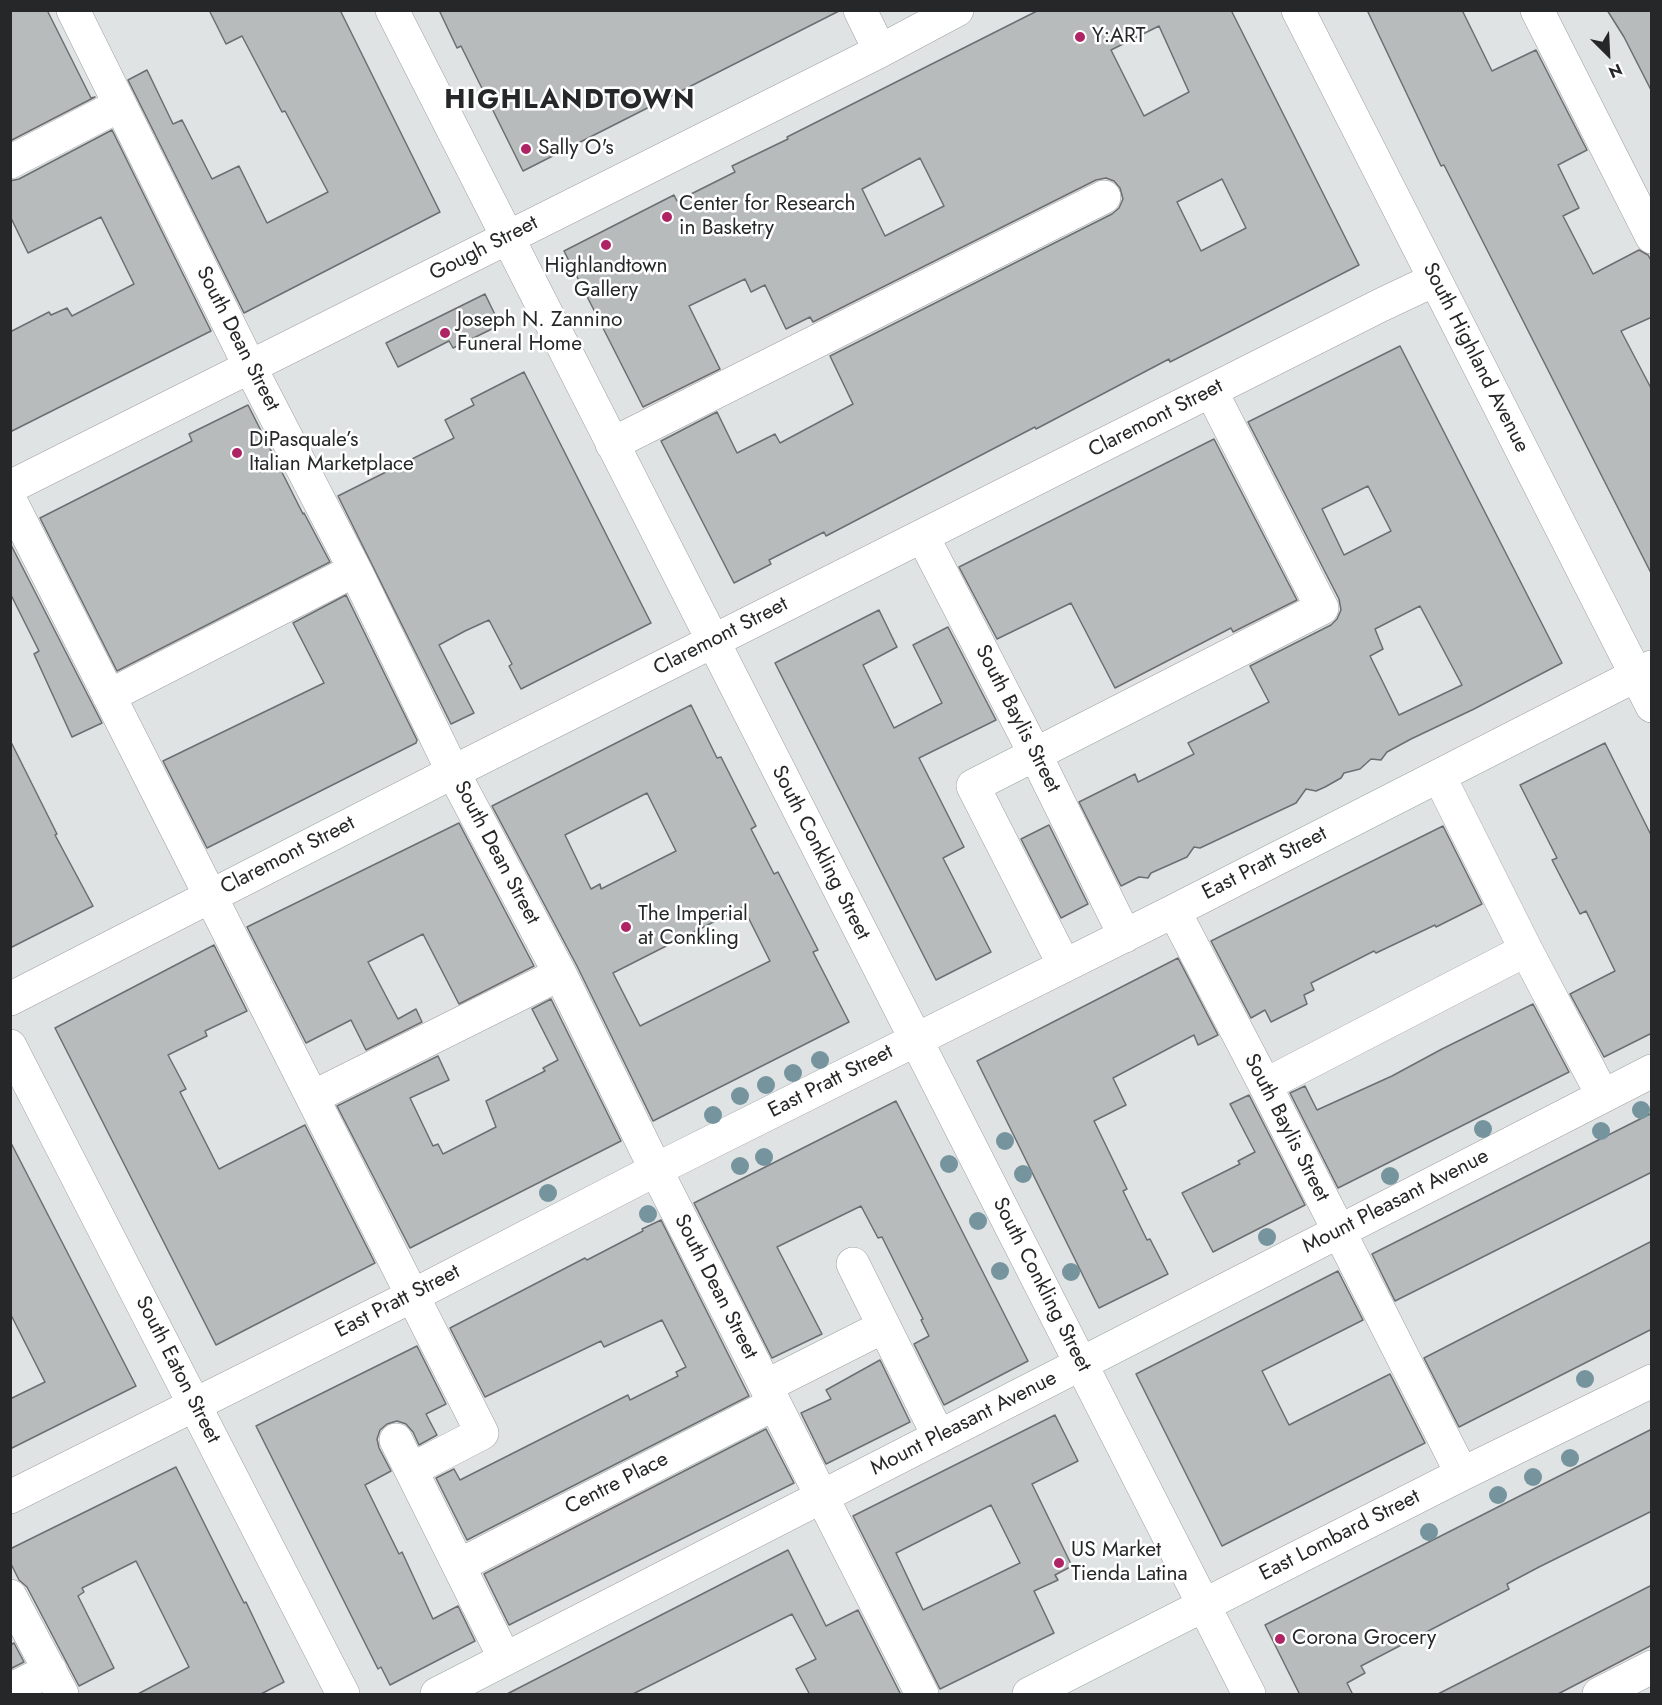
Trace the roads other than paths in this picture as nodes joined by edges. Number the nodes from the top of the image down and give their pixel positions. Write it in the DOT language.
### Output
graph roads {
  1 [pos="73,10"];
  2 [pos="392,10"];
  3 [pos="860,10"];
  4 [pos="957,10"];
  5 [pos="1298,10"];
  6 [pos="1537,10"];
  7 [pos="880,51"];
  8 [pos="120,105"];
  9 [pos="10,162"];
  10 [pos="1104,197"];
  11 [pos="1652,237"];
  12 [pos="507,238"];
  13 [pos="1434,280"];
  14 [pos="250,367"];
  15 [pos="1211,391"];
  16 [pos="612,444"];
  17 [pos="10,487"];
  18 [pos="10,500"];
  19 [pos="923,537"];
  20 [pos="355,570"];
  21 [pos="712,642"];
  22 [pos="1644,671"];
  23 [pos="109,696"];
  24 [pos="1652,706"];
  25 [pos="1035,754"];
  26 [pos="453,772"];
  27 [pos="1439,776"];
  28 [pos="209,896"];
  29 [pos="1174,911"];
  30 [pos="1125,936"];
  31 [pos="1526,950"];
  32 [pos="1064,966"];
  33 [pos="560,974"];
  34 [pos="10,999"];
  35 [pos="916,1040"];
  36 [pos="10,1046"];
  37 [pos="1652,1071"];
  38 [pos="1265,1085"];
  39 [pos="1603,1096"];
  40 [pos="313,1097"];
  41 [pos="656,1170"];
  42 [pos="1339,1232"];
  43 [pos="853,1264"];
  44 [pos="412,1296"];
  45 [pos="883,1328"];
  46 [pos="1082,1364"];
  47 [pos="1652,1381"];
  48 [pos="770,1395"];
  49 [pos="195,1404"];
  50 [pos="939,1437"];
  51 [pos="396,1440"];
  52 [pos="411,1470"];
  53 [pos="1462,1474"];
  54 [pos="10,1497"];
  55 [pos="822,1497"];
  56 [pos="460,1565"];
  57 [pos="10,1596"];
  58 [pos="1203,1605"];
  59 [pos="505,1659"];
  60 [pos="1652,1667"];
  61 [pos="56,1682"];
  62 [pos="10,1690"];
  63 [pos="343,1695"];
  64 [pos="437,1695"];
  65 [pos="922,1695"];
  66 [pos="1029,1695"];
  67 [pos="1249,1695"];
  68 [pos="1599,1695"];
  1 -- 8 [label="street, South Dean Street"];
  2 -- 12 [label="street, South Conkling Street"];
  3 -- 7 [label="street"];
  4 -- 7 [label="street, Gough Street"];
  5 -- 13 [label="street, South Highland Avenue"];
  6 -- 11 [label="street"];
  7 -- 12 [label="street, Gough Street"];
  8 -- 9 [label="street"];
  8 -- 14 [label="street, South Dean Street"];
  10 -- 16 [label="street"];
  12 -- 14 [label="street, Gough Street"];
  12 -- 16 [label="street, South Conkling Street"];
  13 -- 15 [label="street, Claremont Street"];
  13 -- 22 [label="street, South Highland Avenue"];
  14 -- 17 [label="street, Gough Street"];
  14 -- 20 [label="street, South Dean Street"];
  15 -- 19 [label="street, Claremont Street"];
  15 -- 25 [label="street"];
  16 -- 21 [label="street, South Conkling Street"];
  18 -- 23 [label="street"];
  19 -- 21 [label="street, Claremont Street"];
  19 -- 25 [label="street, South Baylis Street"];
  20 -- 23 [label="street"];
  20 -- 26 [label="street, South Dean Street"];
  21 -- 26 [label="street, Claremont Street"];
  21 -- 35 [label="street, South Conkling Street"];
  22 -- 24 [label="street, South Highland Avenue"];
  22 -- 27 [label="street, East Pratt Street"];
  23 -- 28 [label="street"];
  25 -- 30 [label="street, South Baylis Street"];
  25 -- 32 [label="street"];
  26 -- 28 [label="street, Claremont Street"];
  26 -- 33 [label="street, South Dean Street"];
  27 -- 29 [label="street, East Pratt Street"];
  27 -- 31 [label="street"];
  28 -- 34 [label="street, Claremont Street"];
  28 -- 40 [label="street"];
  29 -- 30 [label="street, East Pratt Street"];
  29 -- 38 [label="street, South Baylis Street"];
  30 -- 32 [label="street, East Pratt Street"];
  31 -- 38 [label="street"];
  31 -- 39 [label="street"];
  32 -- 35 [label="street, East Pratt Street"];
  33 -- 40 [label="street"];
  33 -- 41 [label="street, South Dean Street"];
  35 -- 41 [label="street, East Pratt Street"];
  35 -- 46 [label="street, South Conkling Street"];
  36 -- 49 [label="street, South Eaton Street"];
  37 -- 39 [label="street, Mount Pleasant Avenue"];
  38 -- 42 [label="street, South Baylis Street"];
  39 -- 42 [label="street, Mount Pleasant Avenue"];
  40 -- 44 [label="street"];
  41 -- 44 [label="street, East Pratt Street"];
  41 -- 48 [label="street, South Dean Street"];
  42 -- 46 [label="street, Mount Pleasant Avenue"];
  42 -- 53 [label="street, South Baylis Street"];
  43 -- 45 [label="street"];
  44 -- 49 [label="street, East Pratt Street"];
  44 -- 52 [label="street"];
  45 -- 48 [label="street, Centre Place"];
  45 -- 50 [label="street"];
  46 -- 50 [label="street, Mount Pleasant Avenue"];
  46 -- 58 [label="street, South Conkling Street"];
  47 -- 53 [label="street, East Lombard Street"];
  48 -- 55 [label="street, South Dean Street"];
  48 -- 56 [label="street, Centre Place"];
  49 -- 54 [label="street, East Pratt Street"];
  49 -- 63 [label="street, South Eaton Street"];
  50 -- 55 [label="street, Mount Pleasant Avenue"];
  51 -- 52 [label="street"];
  52 -- 56 [label="street"];
  53 -- 58 [label="street, East Lombard Street"];
  55 -- 59 [label="street, Mount Pleasant Avenue"];
  55 -- 65 [label="street, South Dean Street"];
  56 -- 59 [label="street"];
  57 -- 61 [label="street"];
  58 -- 66 [label="street, East Lombard Street"];
  58 -- 67 [label="street, South Conkling Street"];
  59 -- 64 [label="street, Mount Pleasant Avenue"];
  60 -- 68 [label="street"];
  61 -- 62 [label="street"];
}
